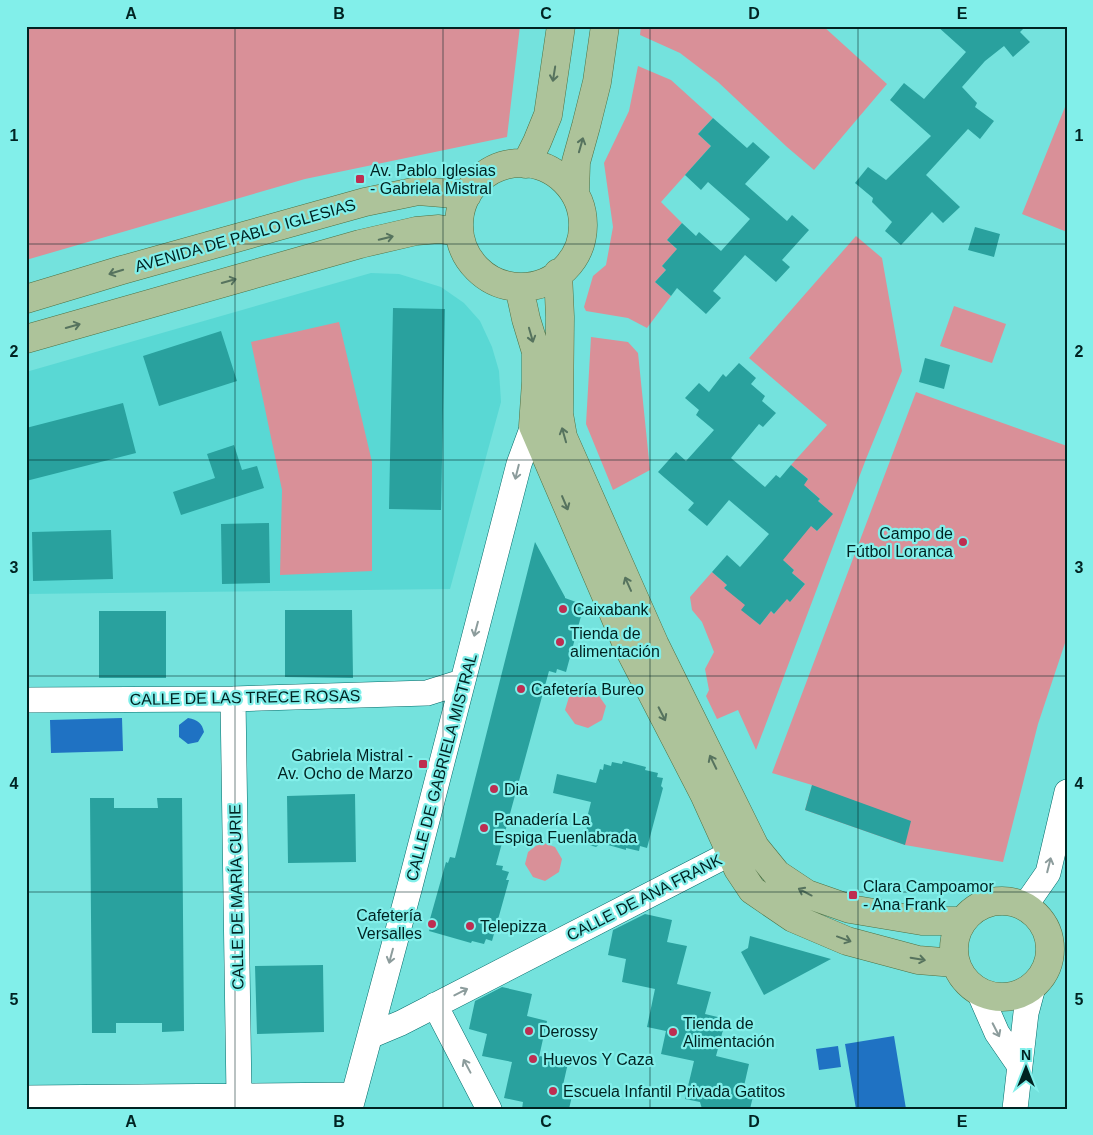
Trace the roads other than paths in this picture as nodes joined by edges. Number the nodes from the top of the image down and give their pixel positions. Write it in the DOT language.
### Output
graph roads {
  1 [pos="561,26"];
  2 [pos="605,26"];
  3 [pos="526,164"];
  4 [pos="575,193"];
  5 [pos="467,195"];
  6 [pos="459,232"];
  7 [pos="558,273"];
  8 [pos="519,287"];
  9 [pos="26,299"];
  10 [pos="26,340"];
  11 [pos="533,426"];
  12 [pos="462,682"];
  13 [pos="233,699"];
  14 [pos="26,700"];
  15 [pos="1067,792"];
  16 [pos="731,853"];
  17 [pos="1025,906"];
  18 [pos="963,921"];
  19 [pos="1058,956"];
  20 [pos="955,963"];
  21 [pos="1032,986"];
  22 [pos="979,992"];
  23 [pos="435,1005"];
  24 [pos="370,1036"];
  25 [pos="1019,1065"];
  26 [pos="239,1096"];
  27 [pos="26,1098"];
  28 [pos="351,1102"];
  29 [pos="489,1109"];
  30 [pos="1015,1109"];
  1 -- 3 [label="main road, one-way"];
  4 -- 2 [label="main road, one-way"];
  3 -- 4 [label="main road"];
  3 -- 5 [label="main road"];
  4 -- 7 [label="main road"];
  5 -- 6 [label="main road"];
  5 -- 9 [label="main road, AVENIDA DE PABLO IGLESIAS, one-way"];
  6 -- 8 [label="main road"];
  10 -- 6 [label="main road, one-way"];
  7 -- 8 [label="main road"];
  18 -- 7 [label="main road, one-way"];
  8 -- 11 [label="main road, one-way"];
  11 -- 12 [label="street, CALLE DE GABRIELA MISTRAL, one-way"];
  11 -- 16 [label="main road, one-way"];
  12 -- 13 [label="street, CALLE DE LAS TRECE ROSAS"];
  12 -- 24 [label="street, CALLE DE GABRIELA MISTRAL, one-way"];
  13 -- 14 [label="street, CALLE DE LAS TRECE ROSAS"];
  13 -- 26 [label="street, CALLE DE MARÍA CURIE"];
  17 -- 15 [label="street, one-way"];
  16 -- 20 [label="main road, one-way"];
  23 -- 16 [label="street, CALLE DE ANA FRANK, one-way"];
  17 -- 18 [label="main road"];
  17 -- 19 [label="main road"];
  18 -- 20 [label="main road"];
  19 -- 21 [label="main road"];
  20 -- 22 [label="main road"];
  21 -- 22 [label="main road"];
  21 -- 25 [label="street"];
  22 -- 25 [label="street, one-way"];
  23 -- 24 [label="street, CALLE DE ANA FRANK"];
  29 -- 23 [label="street, one-way"];
  24 -- 28 [label="street, CALLE DE GABRIELA MISTRAL"];
  25 -- 30 [label="street"];
  26 -- 27 [label="street"];
  26 -- 28 [label="street"];
}
